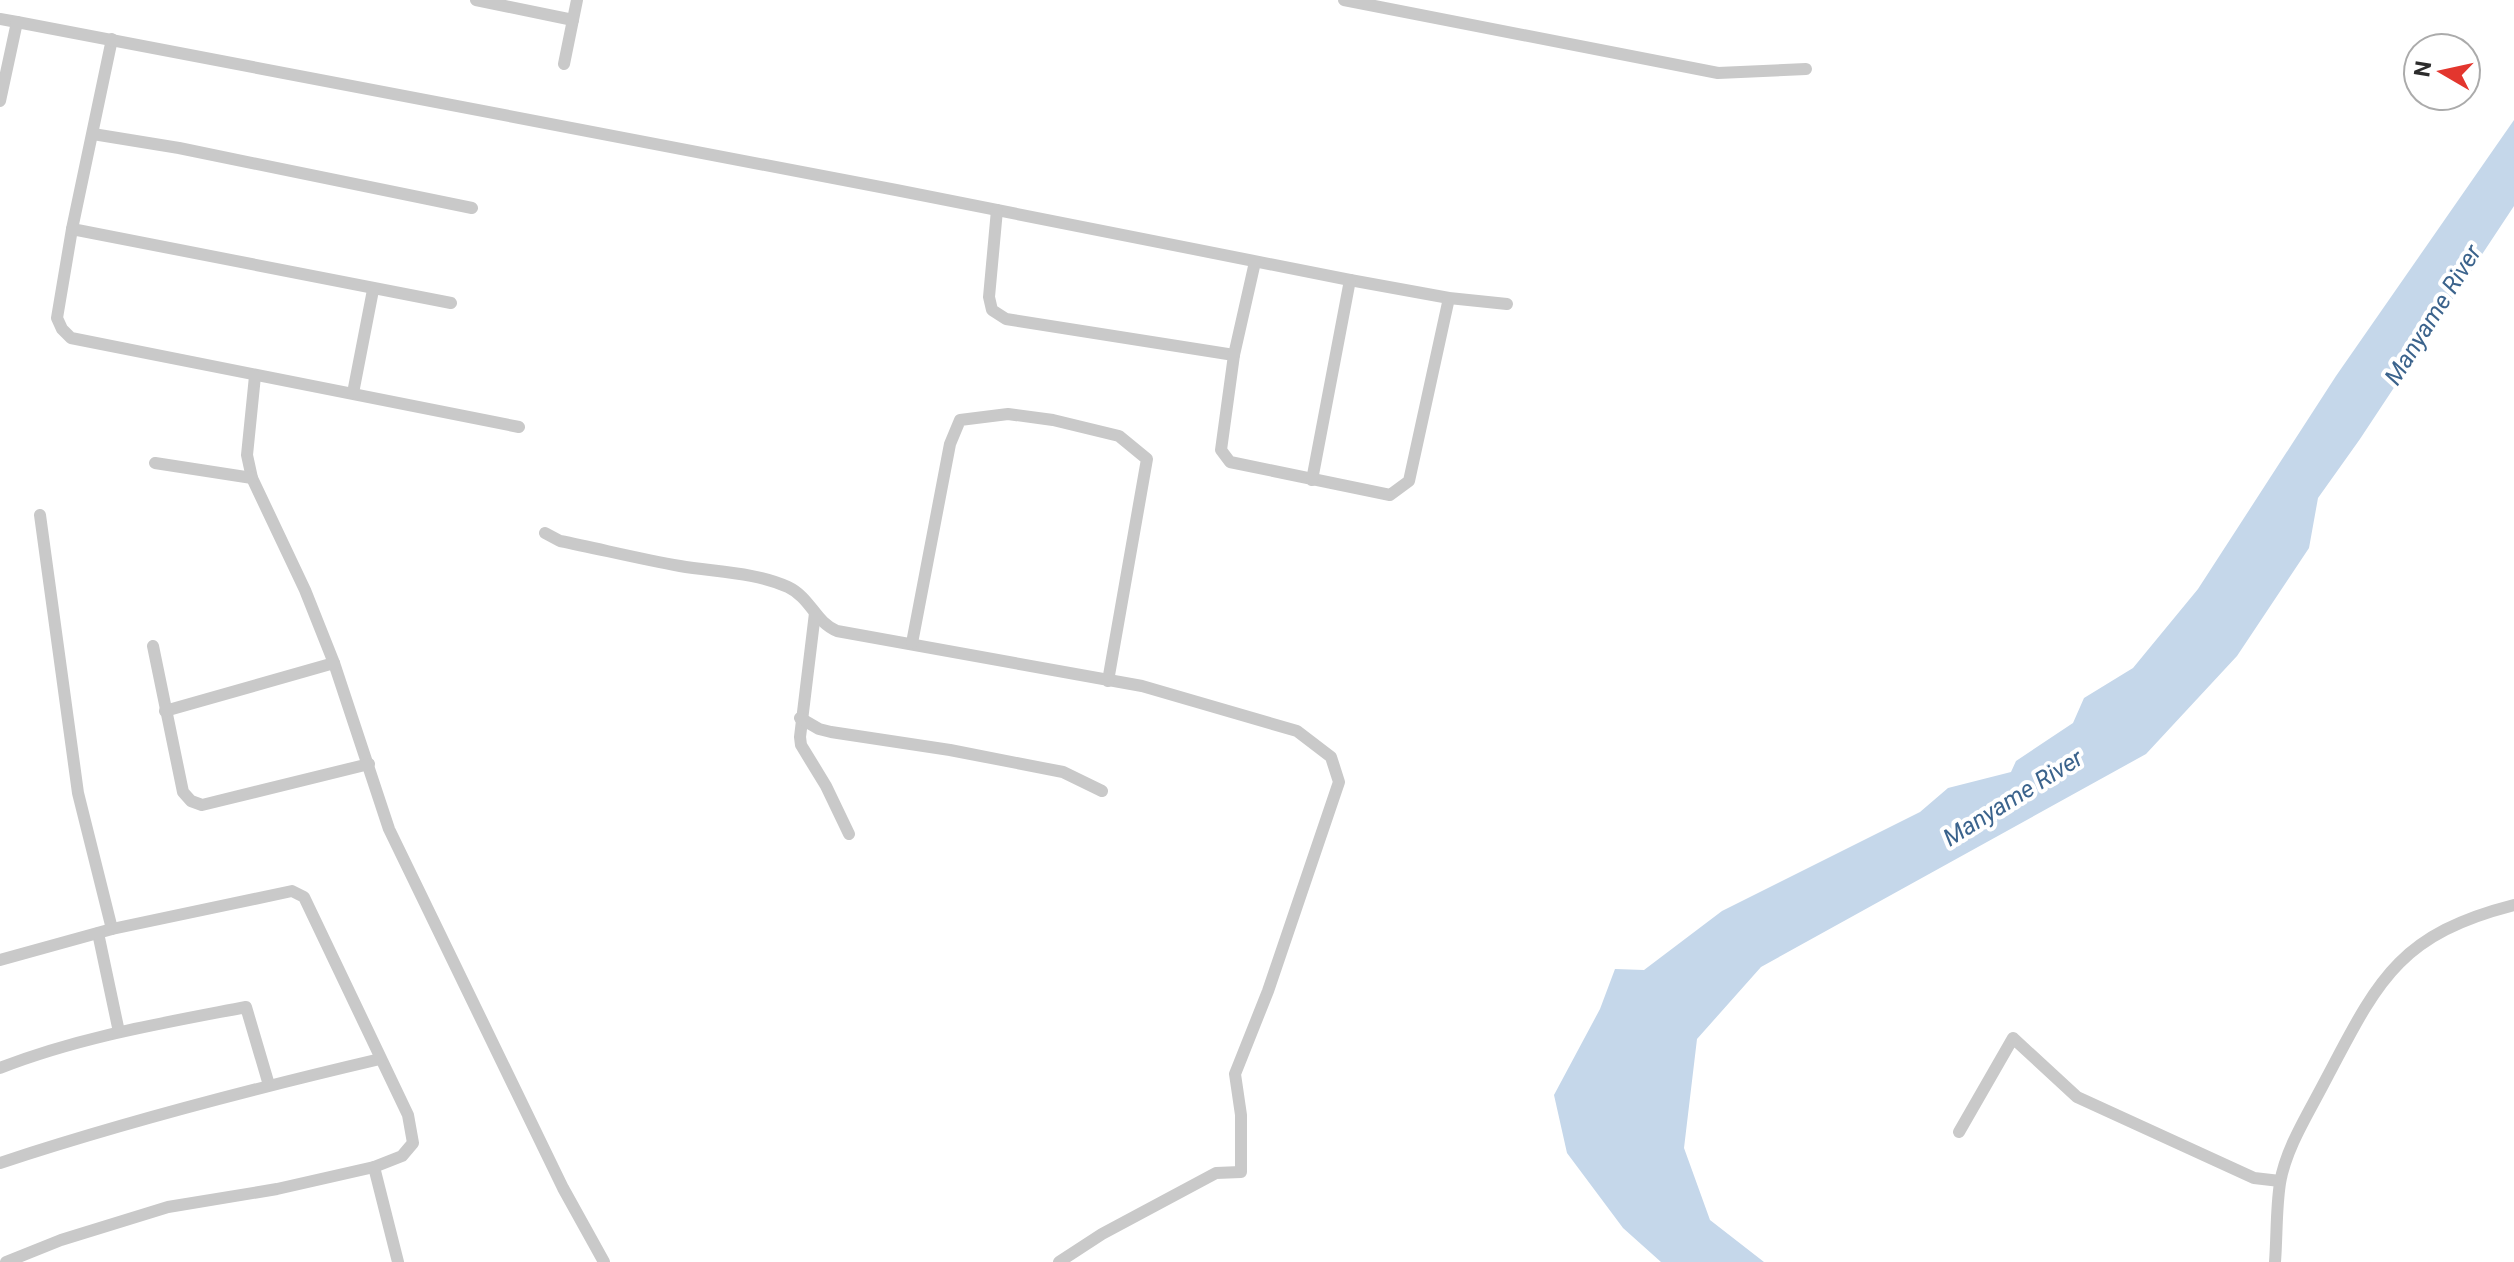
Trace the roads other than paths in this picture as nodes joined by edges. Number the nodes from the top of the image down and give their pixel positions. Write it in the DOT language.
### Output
graph roads {
  1 [pos="476,0"];
  2 [pos="577,0"];
  3 [pos="1344,0"];
  4 [pos="0,19"];
  5 [pos="573,20"];
  6 [pos="17,22"];
  7 [pos="112,39"];
  8 [pos="564,64"];
  9 [pos="1806,69"];
  10 [pos="0,101"];
  11 [pos="93,134"];
  12 [pos="472,208"];
  13 [pos="997,210"];
  14 [pos="72,229"];
  15 [pos="1255,262"];
  16 [pos="1350,280"];
  17 [pos="373,290"];
  18 [pos="1449,298"];
  19 [pos="451,303"];
  20 [pos="1507,304"];
  21 [pos="1234,355"];
  22 [pos="255,376"];
  23 [pos="353,393"];
  24 [pos="519,427"];
  25 [pos="155,463"];
  26 [pos="252,478"];
  27 [pos="1312,480"];
  28 [pos="40,515"];
  29 [pos="545,533"];
  30 [pos="815,613"];
  31 [pos="912,643"];
  32 [pos="153,646"];
  33 [pos="334,663"];
  34 [pos="1108,681"];
  35 [pos="165,711"];
  36 [pos="800,718"];
  37 [pos="369,764"];
  38 [pos="1102,791"];
  39 [pos="849,834"];
  40 [pos="2514,905"];
  41 [pos="112,929"];
  42 [pos="98,933"];
  43 [pos="0,960"];
  44 [pos="119,1032"];
  45 [pos="380,1059"];
  46 [pos="0,1068"];
  47 [pos="269,1085"];
  48 [pos="1959,1132"];
  49 [pos="0,1163"];
  50 [pos="374,1167"];
  51 [pos="2280,1181"];
  52 [pos="6,1262"];
  53 [pos="398,1262"];
  54 [pos="604,1262"];
  55 [pos="1059,1262"];
  56 [pos="2275,1262"];
  1 -- 5 [label="street"];
  2 -- 5 [label="street"];
  3 -- 9 [label="street"];
  4 -- 6 [label="street"];
  5 -- 8 [label="street"];
  6 -- 7 [label="street"];
  6 -- 10 [label="street"];
  7 -- 11 [label="street"];
  7 -- 13 [label="street"];
  11 -- 12 [label="street"];
  11 -- 14 [label="street"];
  13 -- 15 [label="street"];
  13 -- 21 [label="street"];
  14 -- 17 [label="street"];
  14 -- 22 [label="street"];
  15 -- 16 [label="street"];
  15 -- 21 [label="street"];
  16 -- 18 [label="street"];
  16 -- 27 [label="street"];
  17 -- 19 [label="street"];
  17 -- 23 [label="street"];
  18 -- 20 [label="street"];
  18 -- 27 [label="street"];
  21 -- 27 [label="street"];
  22 -- 23 [label="street"];
  22 -- 26 [label="street"];
  23 -- 24 [label="street"];
  25 -- 26 [label="street"];
  26 -- 33 [label="street"];
  28 -- 41 [label="street"];
  29 -- 30 [label="street"];
  30 -- 31 [label="street"];
  30 -- 36 [label="street"];
  31 -- 34 [label="street"];
  31 -- 34 [label="street"];
  32 -- 35 [label="street"];
  33 -- 35 [label="street"];
  33 -- 37 [label="street"];
  34 -- 55 [label="street"];
  35 -- 37 [label="street"];
  36 -- 38 [label="street"];
  36 -- 39 [label="street"];
  37 -- 54 [label="street"];
  40 -- 51 [label="street"];
  41 -- 42 [label="street"];
  41 -- 45 [label="street"];
  42 -- 43 [label="street"];
  42 -- 44 [label="street"];
  44 -- 46 [label="street"];
  44 -- 47 [label="street"];
  45 -- 47 [label="street"];
  45 -- 50 [label="street"];
  47 -- 49 [label="street"];
  48 -- 51 [label="street"];
  50 -- 52 [label="street"];
  50 -- 53 [label="street"];
  51 -- 56 [label="street"];
}
